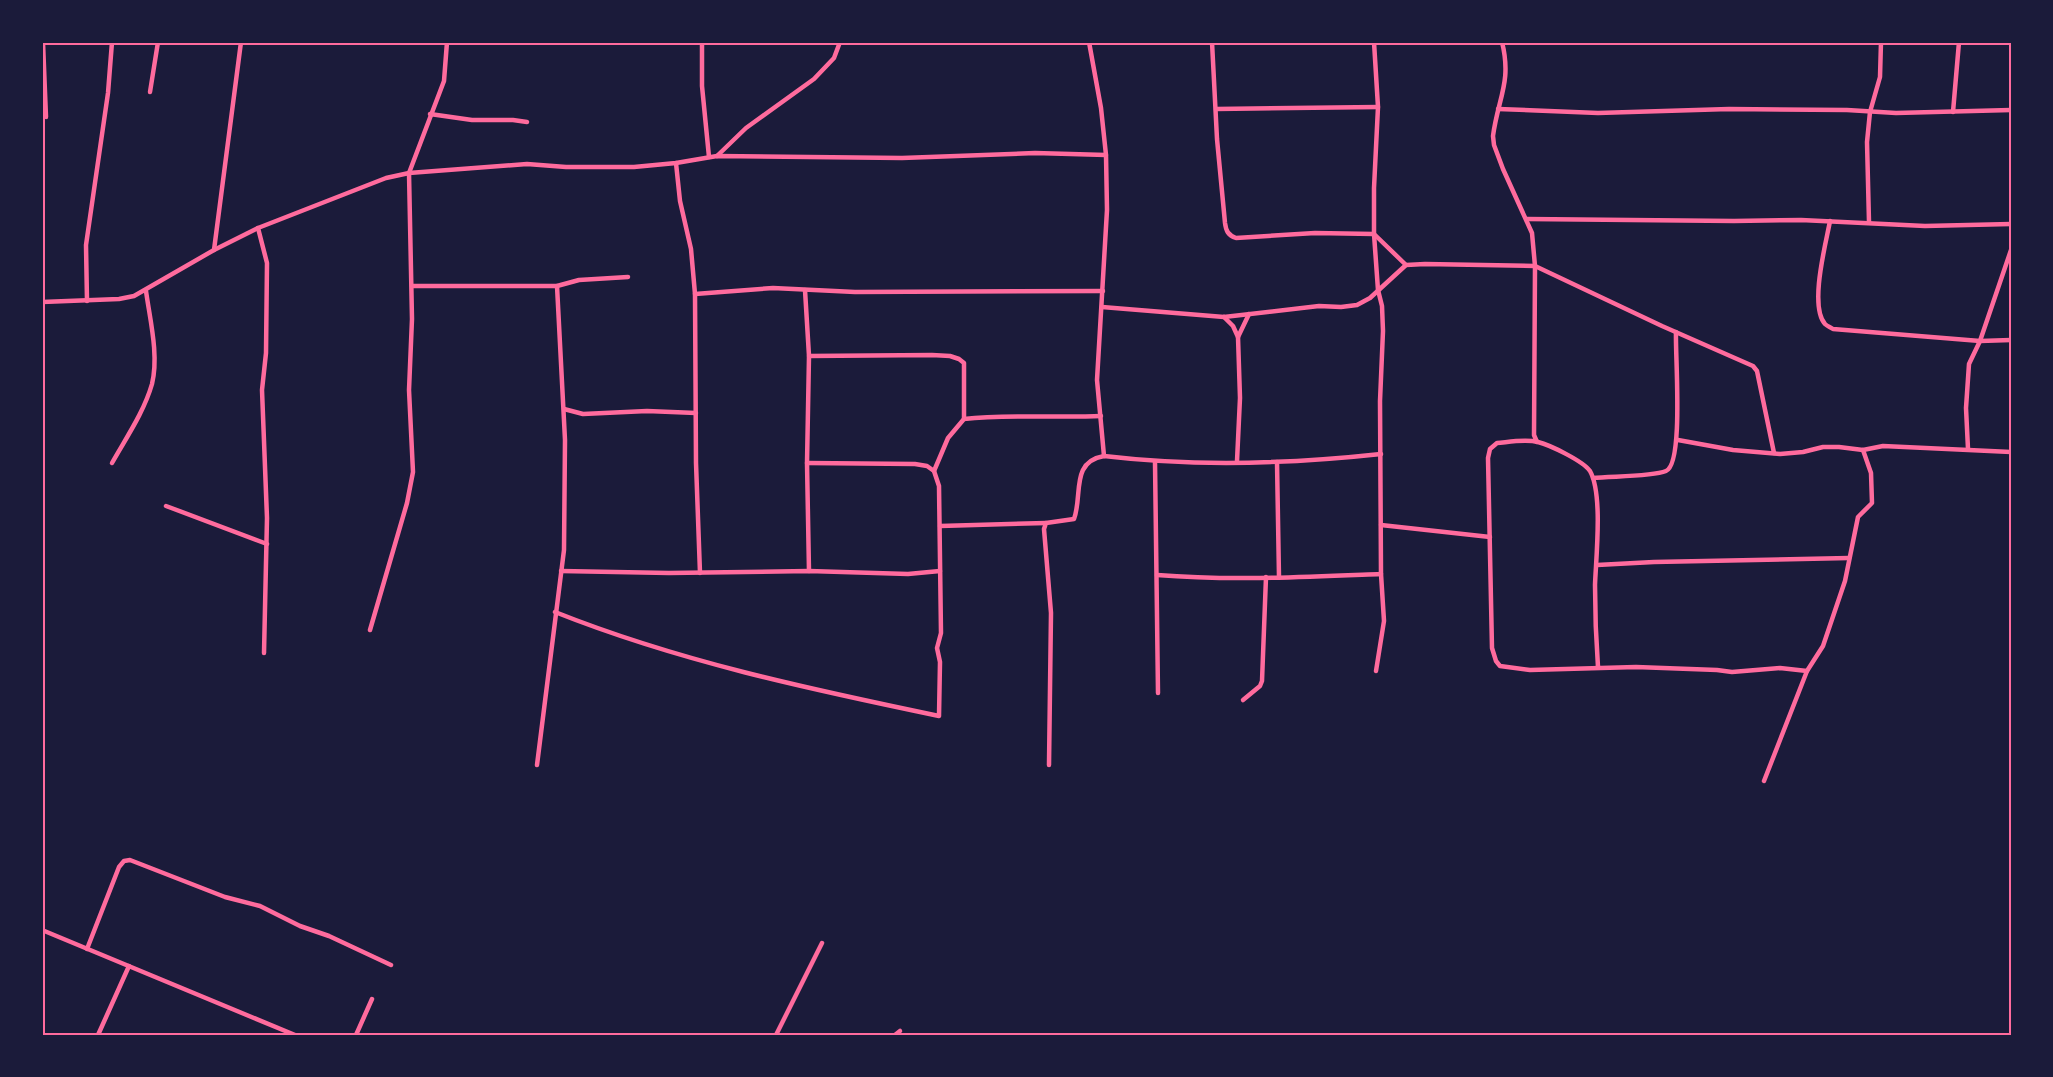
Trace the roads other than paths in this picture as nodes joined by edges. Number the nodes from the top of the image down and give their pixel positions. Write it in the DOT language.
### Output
graph roads {
  1 [pos="43,42"];
  2 [pos="112,42"];
  3 [pos="158,42"];
  4 [pos="241,42"];
  5 [pos="447,42"];
  6 [pos="702,42"];
  7 [pos="840,42"];
  8 [pos="1089,42"];
  9 [pos="1212,42"];
  10 [pos="1374,42"];
  11 [pos="1502,42"];
  12 [pos="1881,42"];
  13 [pos="1959,42"];
  14 [pos="150,92"];
  15 [pos="1378,107"];
  16 [pos="1216,109"];
  17 [pos="1498,109"];
  18 [pos="2011,110"];
  19 [pos="1870,112"];
  20 [pos="1953,112"];
  21 [pos="430,114"];
  22 [pos="45,117"];
  23 [pos="527,122"];
  24 [pos="717,156"];
  25 [pos="1106,156"];
  26 [pos="709,157"];
  27 [pos="676,163"];
  28 [pos="409,174"];
  29 [pos="1527,219"];
  30 [pos="1830,221"];
  31 [pos="1869,222"];
  32 [pos="2010,225"];
  33 [pos="258,228"];
  34 [pos="1374,234"];
  35 [pos="214,250"];
  36 [pos="2011,250"];
  37 [pos="1406,265"];
  38 [pos="1535,266"];
  39 [pos="628,277"];
  40 [pos="412,286"];
  41 [pos="557,286"];
  42 [pos="805,290"];
  43 [pos="1378,290"];
  44 [pos="146,291"];
  45 [pos="1102,291"];
  46 [pos="695,294"];
  47 [pos="87,301"];
  48 [pos="42,302"];
  49 [pos="1102,307"];
  50 [pos="1249,314"];
  51 [pos="1224,316"];
  52 [pos="1676,332"];
  53 [pos="1238,337"];
  54 [pos="2011,340"];
  55 [pos="1980,341"];
  56 [pos="809,356"];
  57 [pos="564,409"];
  58 [pos="696,413"];
  59 [pos="1101,416"];
  60 [pos="964,419"];
  61 [pos="1678,440"];
  62 [pos="1537,442"];
  63 [pos="1968,449"];
  64 [pos="1863,450"];
  65 [pos="2011,452"];
  66 [pos="1774,453"];
  67 [pos="1381,454"];
  68 [pos="1104,456"];
  69 [pos="1237,461"];
  70 [pos="1155,462"];
  71 [pos="1278,462"];
  72 [pos="112,463"];
  73 [pos="807,463"];
  74 [pos="934,471"];
  75 [pos="1593,478"];
  76 [pos="166,507"];
  77 [pos="1046,523"];
  78 [pos="1381,525"];
  79 [pos="940,526"];
  80 [pos="1490,537"];
  81 [pos="267,544"];
  82 [pos="1849,558"];
  83 [pos="1597,565"];
  84 [pos="561,571"];
  85 [pos="809,571"];
  86 [pos="940,571"];
  87 [pos="700,573"];
  88 [pos="1381,574"];
  89 [pos="1157,575"];
  90 [pos="1279,577"];
  91 [pos="1266,578"];
  92 [pos="555,612"];
  93 [pos="370,630"];
  94 [pos="264,653"];
  95 [pos="1598,668"];
  96 [pos="1376,671"];
  97 [pos="1807,671"];
  98 [pos="1158,693"];
  99 [pos="1243,700"];
  100 [pos="537,765"];
  101 [pos="1048,765"];
  102 [pos="1764,781"];
  103 [pos="42,930"];
  104 [pos="822,943"];
  105 [pos="87,949"];
  106 [pos="391,965"];
  107 [pos="129,966"];
  108 [pos="372,999"];
  109 [pos="99,1035"];
  110 [pos="295,1035"];
  111 [pos="356,1035"];
  112 [pos="776,1035"];
  1 -- 22 [label="street"];
  2 -- 47 [label="street"];
  3 -- 14 [label="street"];
  4 -- 35 [label="street"];
  5 -- 21 [label="street"];
  6 -- 26 [label="street"];
  7 -- 24 [label="street"];
  8 -- 25 [label="street"];
  9 -- 16 [label="street"];
  10 -- 15 [label="street"];
  11 -- 17 [label="street"];
  12 -- 19 [label="street"];
  13 -- 20 [label="street"];
  15 -- 16 [label="street"];
  15 -- 34 [label="street"];
  16 -- 34 [label="street"];
  17 -- 19 [label="street"];
  17 -- 29 [label="street"];
  18 -- 20 [label="street"];
  19 -- 20 [label="street"];
  19 -- 31 [label="street"];
  21 -- 23 [label="street"];
  21 -- 28 [label="street"];
  24 -- 25 [label="street"];
  24 -- 26 [label="street"];
  25 -- 45 [label="street"];
  26 -- 27 [label="street"];
  27 -- 28 [label="street"];
  27 -- 46 [label="street"];
  28 -- 33 [label="street"];
  28 -- 40 [label="street"];
  29 -- 30 [label="street"];
  29 -- 38 [label="street"];
  30 -- 31 [label="street"];
  30 -- 55 [label="street"];
  31 -- 32 [label="street"];
  33 -- 35 [label="street"];
  33 -- 81 [label="street"];
  34 -- 37 [label="street"];
  34 -- 43 [label="street"];
  35 -- 44 [label="street"];
  36 -- 55 [label="street"];
  37 -- 38 [label="street"];
  37 -- 43 [label="street"];
  38 -- 52 [label="street"];
  38 -- 62 [label="street"];
  39 -- 41 [label="street"];
  40 -- 41 [label="street"];
  40 -- 93 [label="street"];
  41 -- 57 [label="street"];
  42 -- 45 [label="street"];
  42 -- 46 [label="street"];
  42 -- 56 [label="street"];
  43 -- 50 [label="street"];
  43 -- 67 [label="street"];
  44 -- 47 [label="street"];
  44 -- 72 [label="street"];
  45 -- 49 [label="street"];
  46 -- 58 [label="street"];
  47 -- 48 [label="street"];
  49 -- 51 [label="street"];
  49 -- 59 [label="street"];
  50 -- 51 [label="street"];
  50 -- 53 [label="street"];
  51 -- 53 [label="street"];
  52 -- 61 [label="street"];
  52 -- 66 [label="street"];
  53 -- 69 [label="street"];
  54 -- 55 [label="street"];
  55 -- 63 [label="street"];
  56 -- 60 [label="street"];
  56 -- 73 [label="street"];
  57 -- 58 [label="street"];
  57 -- 84 [label="street"];
  58 -- 87 [label="street"];
  59 -- 60 [label="street"];
  59 -- 68 [label="street"];
  60 -- 74 [label="street"];
  61 -- 66 [label="street"];
  61 -- 75 [label="street"];
  62 -- 75 [label="street"];
  62 -- 80 [label="street"];
  63 -- 64 [label="street"];
  63 -- 65 [label="street"];
  64 -- 66 [label="street"];
  64 -- 82 [label="street"];
  67 -- 71 [label="street"];
  67 -- 78 [label="street"];
  68 -- 70 [label="street"];
  68 -- 77 [label="street"];
  69 -- 70 [label="street"];
  69 -- 71 [label="street"];
  70 -- 89 [label="street"];
  71 -- 90 [label="street"];
  73 -- 74 [label="street"];
  73 -- 85 [label="street"];
  74 -- 79 [label="street"];
  75 -- 83 [label="street"];
  76 -- 81 [label="street"];
  77 -- 79 [label="street"];
  77 -- 101 [label="street"];
  78 -- 80 [label="street"];
  78 -- 88 [label="street"];
  79 -- 86 [label="street"];
  80 -- 95 [label="street"];
  81 -- 94 [label="street"];
  82 -- 83 [label="street"];
  82 -- 97 [label="street"];
  83 -- 95 [label="street"];
  84 -- 87 [label="street"];
  84 -- 92 [label="street"];
  85 -- 86 [label="street"];
  85 -- 87 [label="street"];
  86 -- 92 [label="street"];
  88 -- 90 [label="street"];
  88 -- 96 [label="street"];
  89 -- 91 [label="street"];
  89 -- 98 [label="street"];
  90 -- 91 [label="street"];
  91 -- 99 [label="street"];
  92 -- 100 [label="street"];
  95 -- 97 [label="street"];
  97 -- 102 [label="street"];
  103 -- 105 [label="street"];
  104 -- 112 [label="street"];
  105 -- 106 [label="street"];
  105 -- 107 [label="street"];
  107 -- 109 [label="street"];
  107 -- 110 [label="street"];
  108 -- 111 [label="street"];
}
